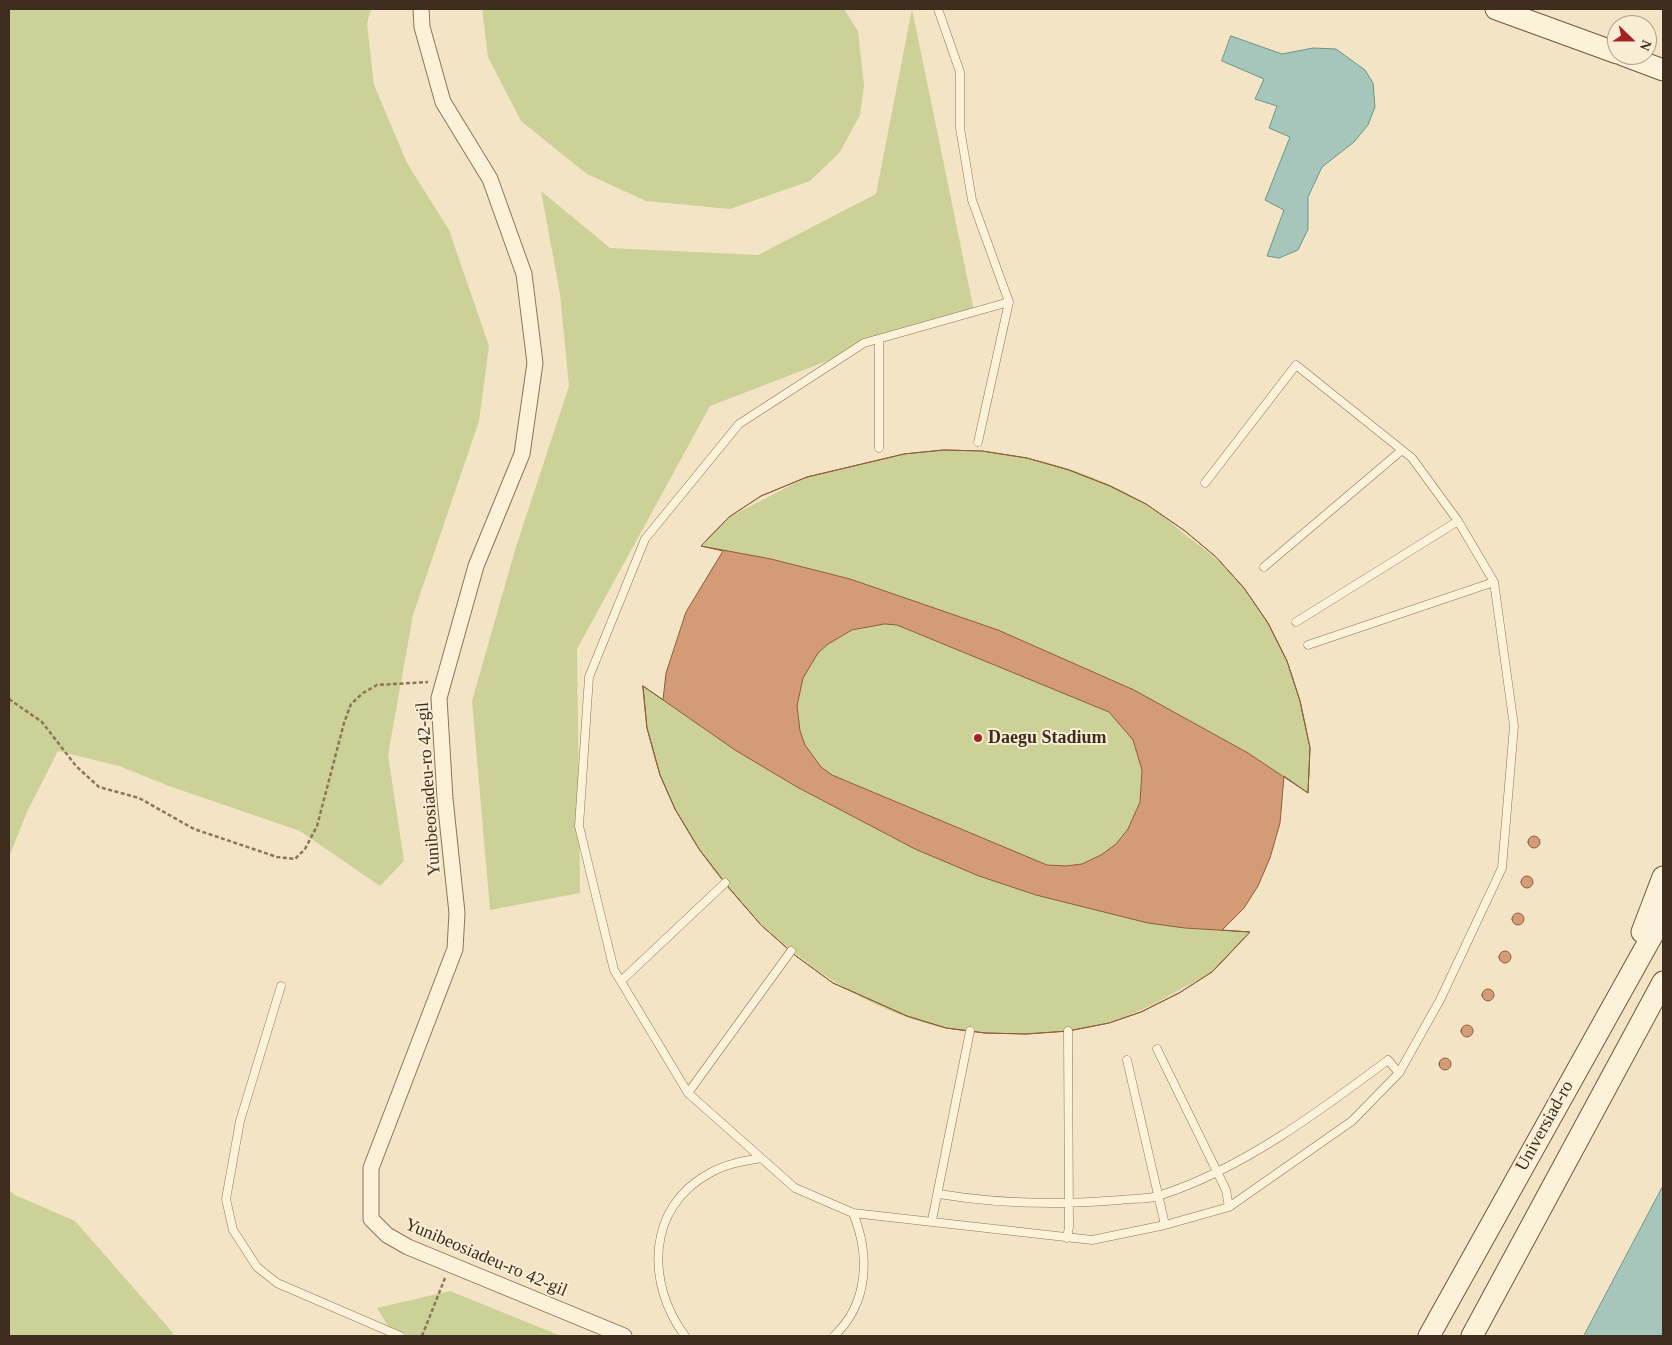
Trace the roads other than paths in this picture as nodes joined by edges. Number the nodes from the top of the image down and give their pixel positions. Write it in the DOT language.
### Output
graph roads {
  1 [pos="421,9"];
  2 [pos="938,9"];
  3 [pos="1496,9"];
  4 [pos="1607,49"];
  5 [pos="1650,65"];
  6 [pos="1663,70"];
  7 [pos="1009,302"];
  8 [pos="879,339"];
  9 [pos="978,442"];
  10 [pos="879,448"];
  11 [pos="1402,450"];
  12 [pos="1205,483"];
  13 [pos="1458,521"];
  14 [pos="1264,567"];
  15 [pos="1494,582"];
  16 [pos="1296,622"];
  17 [pos="1308,645"];
  18 [pos="1663,877"];
  19 [pos="725,883"];
  20 [pos="1663,916"];
  21 [pos="791,951"];
  22 [pos="621,981"];
  23 [pos="1663,982"];
  24 [pos="280,986"];
  25 [pos="1663,990"];
  26 [pos="1617,996"];
  27 [pos="1646,1015"];
  28 [pos="970,1031"];
  29 [pos="1068,1031"];
  30 [pos="1157,1049"];
  31 [pos="1127,1060"];
  32 [pos="1399,1073"];
  33 [pos="688,1093"];
  34 [pos="761,1158"];
  35 [pos="1218,1174"];
  36 [pos="939,1194"];
  37 [pos="1159,1196"];
  38 [pos="1069,1204"];
  39 [pos="1229,1207"];
  40 [pos="853,1213"];
  41 [pos="932,1220"];
  42 [pos="1165,1225"];
  43 [pos="1067,1238"];
  44 [pos="400,1336"];
  45 [pos="624,1336"];
  46 [pos="685,1336"];
  47 [pos="834,1336"];
  48 [pos="1429,1336"];
  49 [pos="1472,1336"];
  1 -- 45 [label="street, Yunibeosiadeu-ro 42-gil"];
  2 -- 7 [label="lane"];
  3 -- 4 [label="main road"];
  5 -- 6 [label="main road"];
  7 -- 8 [label="lane"];
  7 -- 9 [label="lane"];
  8 -- 10 [label="lane"];
  8 -- 22 [label="lane"];
  11 -- 12 [label="lane"];
  11 -- 13 [label="lane"];
  11 -- 14 [label="lane"];
  13 -- 15 [label="lane"];
  13 -- 16 [label="lane"];
  15 -- 17 [label="lane"];
  15 -- 32 [label="lane"];
  18 -- 26 [label="main road"];
  19 -- 22 [label="lane"];
  20 -- 26 [label="main road, Universiad-ro"];
  21 -- 33 [label="lane"];
  22 -- 33 [label="lane"];
  23 -- 27 [label="main road, Universiad-ro"];
  24 -- 44 [label="lane"];
  25 -- 27 [label="main road"];
  26 -- 48 [label="main road, Universiad-ro"];
  27 -- 49 [label="main road, Universiad-ro"];
  28 -- 36 [label="lane"];
  29 -- 38 [label="lane"];
  30 -- 35 [label="lane"];
  31 -- 37 [label="lane"];
  32 -- 35 [label="lane"];
  32 -- 39 [label="lane"];
  33 -- 34 [label="lane"];
  34 -- 40 [label="lane"];
  34 -- 46 [label="lane"];
  35 -- 37 [label="lane"];
  35 -- 39 [label="lane"];
  36 -- 38 [label="lane"];
  36 -- 41 [label="lane"];
  37 -- 38 [label="lane"];
  37 -- 42 [label="lane"];
  38 -- 43 [label="lane"];
  39 -- 42 [label="lane"];
  40 -- 41 [label="lane"];
  40 -- 47 [label="lane"];
  41 -- 43 [label="lane"];
  42 -- 43 [label="lane"];
}
